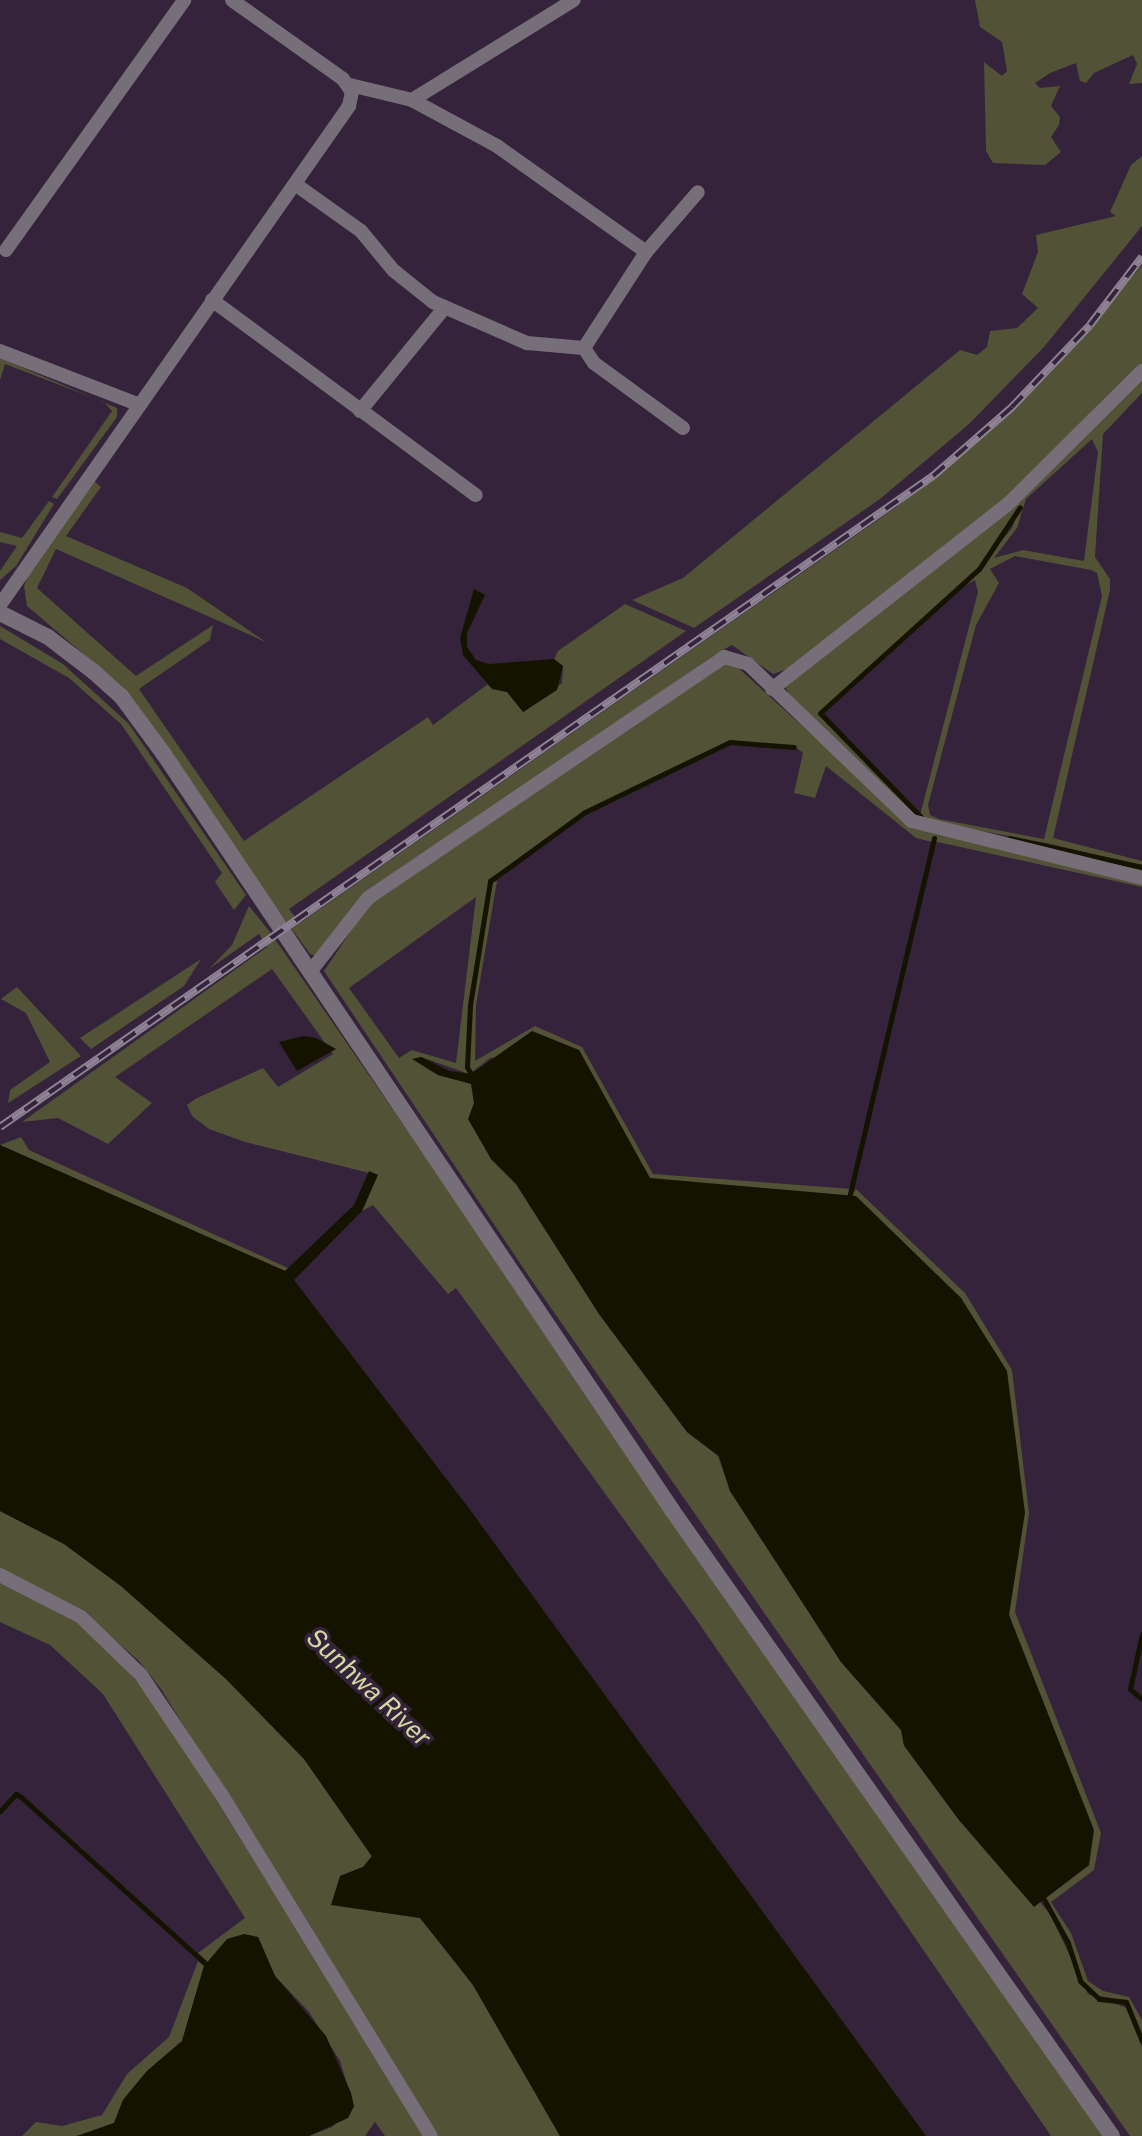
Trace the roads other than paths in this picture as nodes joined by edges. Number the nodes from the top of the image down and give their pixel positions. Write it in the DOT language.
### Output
graph roads {
  1 [pos="184,0"];
  2 [pos="232,0"];
  3 [pos="574,0"];
  4 [pos="350,85"];
  5 [pos="412,100"];
  6 [pos="295,184"];
  7 [pos="698,192"];
  8 [pos="6,250"];
  9 [pos="646,252"];
  10 [pos="212,300"];
  11 [pos="445,307"];
  12 [pos="584,348"];
  13 [pos="0,351"];
  14 [pos="1142,371"];
  15 [pos="140,405"];
  16 [pos="360,411"];
  17 [pos="683,428"];
  18 [pos="476,495"];
  19 [pos="0,605"];
  20 [pos="0,613"];
  21 [pos="772,689"];
  22 [pos="1142,878"];
  23 [pos="310,972"];
  24 [pos="0,1575"];
  25 [pos="431,2136"];
  26 [pos="1112,2136"];
  1 -- 8 [label="street"];
  2 -- 4 [label="street"];
  3 -- 5 [label="street"];
  4 -- 5 [label="street"];
  4 -- 6 [label="street"];
  5 -- 9 [label="street"];
  6 -- 10 [label="street"];
  6 -- 11 [label="street"];
  7 -- 9 [label="street"];
  9 -- 12 [label="street"];
  10 -- 15 [label="street"];
  10 -- 16 [label="street"];
  11 -- 12 [label="street"];
  11 -- 16 [label="street"];
  12 -- 17 [label="street"];
  13 -- 15 [label="street"];
  14 -- 21 [label="street"];
  15 -- 19 [label="street"];
  16 -- 18 [label="street"];
  20 -- 23 [label="street"];
  21 -- 22 [label="street"];
  21 -- 23 [label="street"];
  23 -- 26 [label="street"];
  24 -- 25 [label="street"];
}
